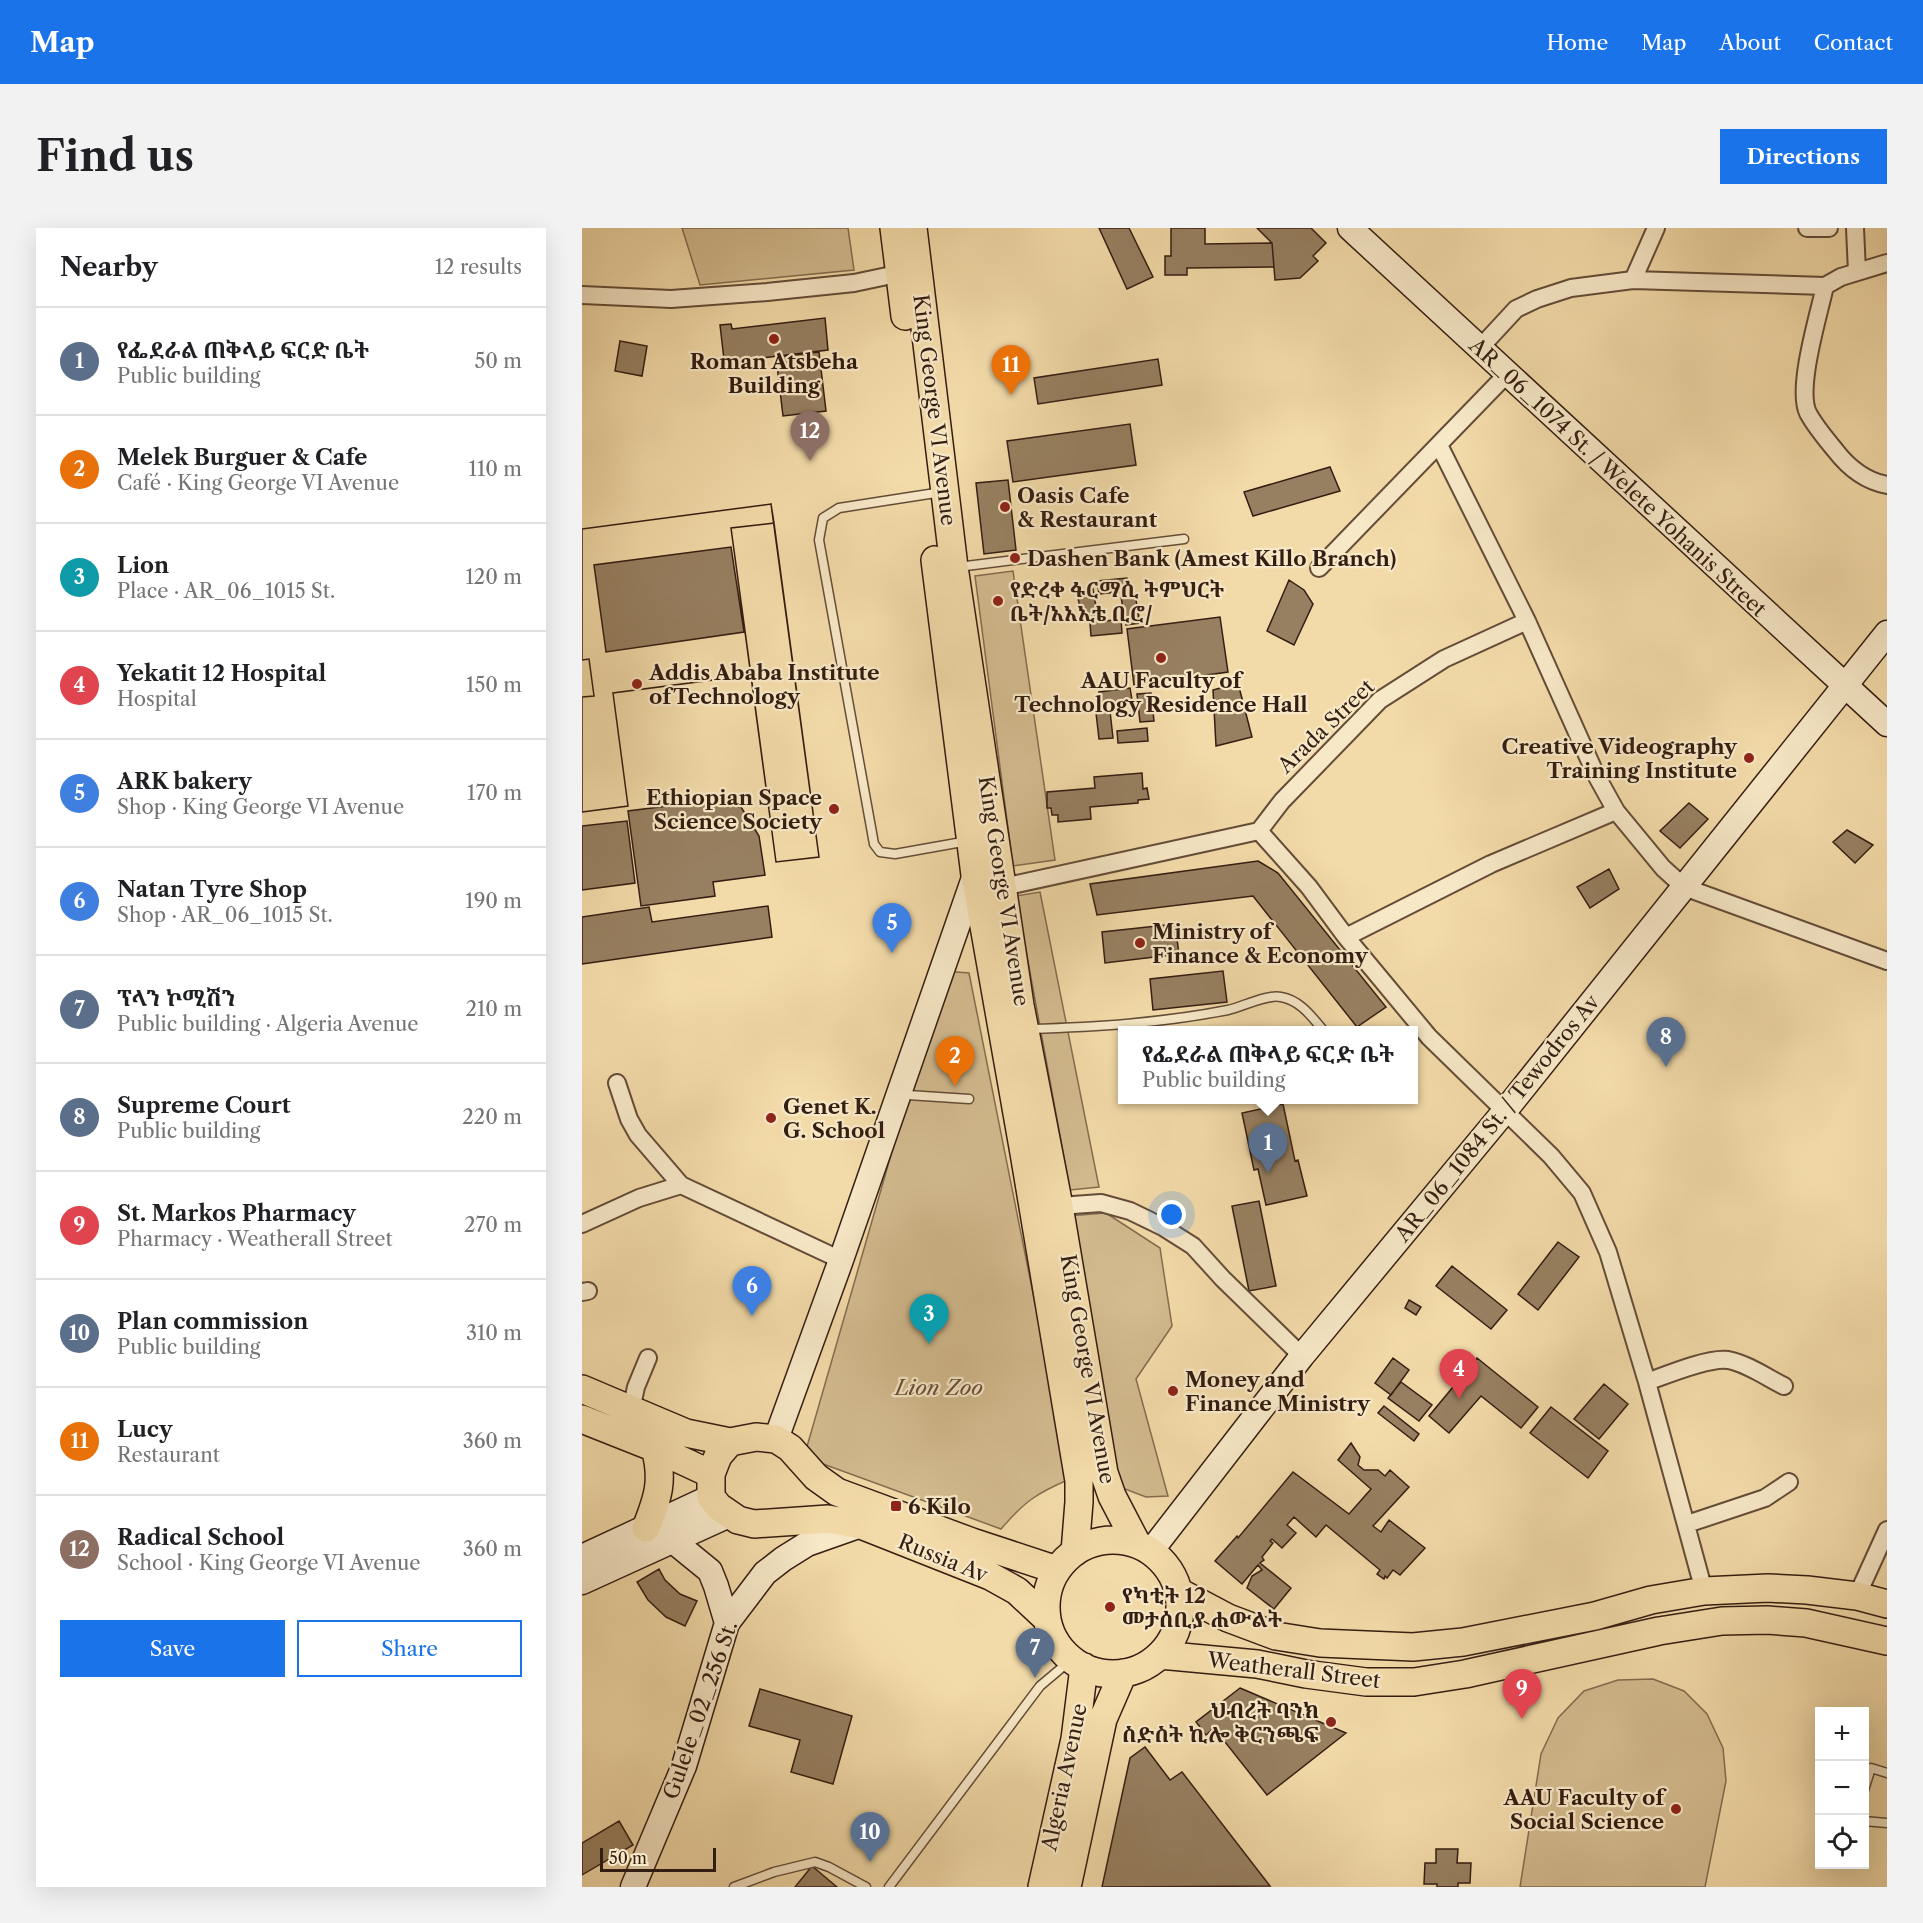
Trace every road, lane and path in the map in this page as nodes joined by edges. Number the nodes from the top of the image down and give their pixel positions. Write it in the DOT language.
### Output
graph roads {
  1 [pos="894,228"];
  2 [pos="913,228"];
  3 [pos="1350,228"];
  4 [pos="1656,228"];
  5 [pos="1808,228"];
  6 [pos="1829,228"];
  7 [pos="1855,228"];
  8 [pos="1887,262"];
  9 [pos="908,271"];
  10 [pos="1857,272"];
  11 [pos="1633,280"];
  12 [pos="1825,286"];
  13 [pos="582,295"];
  14 [pos="1479,349"];
  15 [pos="1507,374"];
  16 [pos="1439,445"];
  17 [pos="1887,485"];
  18 [pos="937,493"];
  19 [pos="1184,539"];
  20 [pos="1319,568"];
  21 [pos="945,569"];
  22 [pos="1527,621"];
  23 [pos="1887,633"];
  24 [pos="1845,686"];
  25 [pos="1887,724"];
  26 [pos="1616,811"];
  27 [pos="1259,831"];
  28 [pos="970,841"];
  29 [pos="998,854"];
  30 [pos="975,875"];
  31 [pos="1684,886"];
  32 [pos="1003,887"];
  33 [pos="1346,937"];
  34 [pos="1887,961"];
  35 [pos="1320,1026"];
  36 [pos="1014,1031"];
  37 [pos="617,1083"];
  38 [pos="908,1095"];
  39 [pos="969,1099"];
  40 [pos="1504,1112"];
  41 [pos="1036,1148"];
  42 [pos="681,1185"];
  43 [pos="1059,1206"];
  44 [pos="582,1224"];
  45 [pos="841,1260"];
  46 [pos="1302,1356"];
  47 [pos="648,1359"];
  48 [pos="1647,1382"];
  49 [pos="1784,1386"];
  50 [pos="582,1389"];
  51 [pos="631,1410"];
  52 [pos="582,1419"];
  53 [pos="776,1439"];
  54 [pos="729,1442"];
  55 [pos="655,1448"];
  56 [pos="1789,1482"];
  57 [pos="717,1495"];
  58 [pos="1687,1524"];
  59 [pos="861,1525"];
  60 [pos="646,1528"];
  61 [pos="1887,1530"];
  62 [pos="672,1540"];
  63 [pos="1144,1548"];
  64 [pos="582,1557"];
  65 [pos="1066,1561"];
  66 [pos="582,1582"];
  67 [pos="1704,1591"];
  68 [pos="1179,1592"];
  69 [pos="1857,1596"];
  70 [pos="1887,1604"];
  71 [pos="1047,1619"];
  72 [pos="727,1623"];
  73 [pos="1887,1641"];
  74 [pos="1413,1647"];
  75 [pos="1160,1655"];
  76 [pos="1078,1663"];
  77 [pos="1123,1673"];
  78 [pos="1414,1682"];
  79 [pos="1887,1773"];
  80 [pos="1869,1774"];
  81 [pos="1869,1821"];
  82 [pos="1887,1823"];
  83 [pos="1062,1868"];
  84 [pos="633,1887"];
  85 [pos="734,1887"];
  86 [pos="866,1887"];
  87 [pos="888,1887"];
  88 [pos="1041,1887"];
  1 -- 9 [label="main road, King George VI Avenue"];
  2 -- 9 [label="main road, King George VI Avenue"];
  3 -- 14 [label="main road, AR_06_1074 St. / Welete Yohanis Street"];
  4 -- 11 [label="street"];
  5 -- 6 [label="street"];
  7 -- 10 [label="street"];
  8 -- 10 [label="street"];
  9 -- 13 [label="street"];
  9 -- 18 [label="main road, King George VI Avenue"];
  10 -- 12 [label="street"];
  11 -- 12 [label="street"];
  11 -- 14 [label="street"];
  12 -- 17 [label="street"];
  14 -- 15 [label="main road, AR_06_1074 St. / Welete Yohanis Street"];
  15 -- 16 [label="street"];
  15 -- 24 [label="main road, AR_06_1074 St. / Welete Yohanis Street"];
  16 -- 20 [label="street"];
  16 -- 22 [label="street"];
  18 -- 21 [label="main road, King George VI Avenue"];
  18 -- 28 [label="lane"];
  19 -- 21 [label="lane"];
  21 -- 28 [label="main road, King George VI Avenue"];
  21 -- 29 [label="main road, King George VI Avenue"];
  22 -- 26 [label="street"];
  22 -- 27 [label="street, Arada Street"];
  23 -- 24 [label="main road, AR_06_1084 St. / Tewodros Av"];
  24 -- 25 [label="main road, AR_06_1074 St. / Welete Yohanis Street"];
  24 -- 31 [label="main road, AR_06_1084 St. / Tewodros Av"];
  26 -- 31 [label="street"];
  26 -- 33 [label="street"];
  27 -- 32 [label="street"];
  27 -- 33 [label="street"];
  28 -- 30 [label="main road, King George VI Avenue"];
  29 -- 30 [label="main road"];
  29 -- 32 [label="main road, King George VI Avenue"];
  30 -- 36 [label="main road, King George VI Avenue"];
  30 -- 45 [label="main road"];
  31 -- 34 [label="street"];
  31 -- 40 [label="main road, AR_06_1084 St. / Tewodros Av"];
  32 -- 36 [label="main road, King George VI Avenue"];
  33 -- 40 [label="street"];
  35 -- 36 [label="lane"];
  36 -- 41 [label="main road, King George VI Avenue"];
  37 -- 42 [label="street"];
  38 -- 39 [label="lane"];
  40 -- 46 [label="main road, AR_06_1084 St. / Tewodros Av"];
  40 -- 48 [label="street"];
  41 -- 43 [label="main road, King George VI Avenue"];
  41 -- 65 [label="main road, King George VI Avenue"];
  42 -- 44 [label="street"];
  42 -- 45 [label="street"];
  43 -- 46 [label="street"];
  43 -- 63 [label="main road, King George VI Avenue"];
  45 -- 53 [label="main road"];
  46 -- 63 [label="main road, AR_06_1084 St. / Tewodros Av"];
  47 -- 51 [label="street"];
  48 -- 49 [label="street"];
  48 -- 58 [label="street"];
  50 -- 51 [label="main road"];
  51 -- 54 [label="main road"];
  52 -- 55 [label="main road"];
  53 -- 54 [label="main road"];
  53 -- 65 [label="main road, Russia Av"];
  54 -- 57 [label="main road"];
  55 -- 57 [label="main road"];
  55 -- 60 [label="main road"];
  56 -- 58 [label="street"];
  57 -- 59 [label="main road, Russia Av"];
  57 -- 60 [label="main road"];
  57 -- 62 [label="main road"];
  58 -- 67 [label="street"];
  59 -- 71 [label="main road, Russia Av"];
  59 -- 72 [label="main road, Gulele_02_256 St."];
  60 -- 64 [label="main road"];
  61 -- 69 [label="street"];
  62 -- 66 [label="main road"];
  62 -- 72 [label="main road"];
  63 -- 65 [label="main road"];
  63 -- 68 [label="main road"];
  65 -- 71 [label="main road"];
  67 -- 69 [label="main road"];
  67 -- 74 [label="main road"];
  68 -- 74 [label="main road"];
  68 -- 75 [label="main road"];
  69 -- 70 [label="main road"];
  71 -- 76 [label="main road"];
  72 -- 84 [label="main road, Gulele_02_256 St."];
  73 -- 78 [label="main road, Weatherall Street"];
  74 -- 78 [label="main road"];
  75 -- 77 [label="main road"];
  75 -- 78 [label="main road, Weatherall Street"];
  76 -- 77 [label="main road"];
  76 -- 83 [label="main road, Algeria Avenue"];
  76 -- 87 [label="lane"];
  77 -- 83 [label="main road, Algeria Avenue"];
  79 -- 80 [label="lane"];
  81 -- 82 [label="lane"];
  83 -- 88 [label="main road, Algeria Avenue"];
  85 -- 86 [label="lane"];
}
